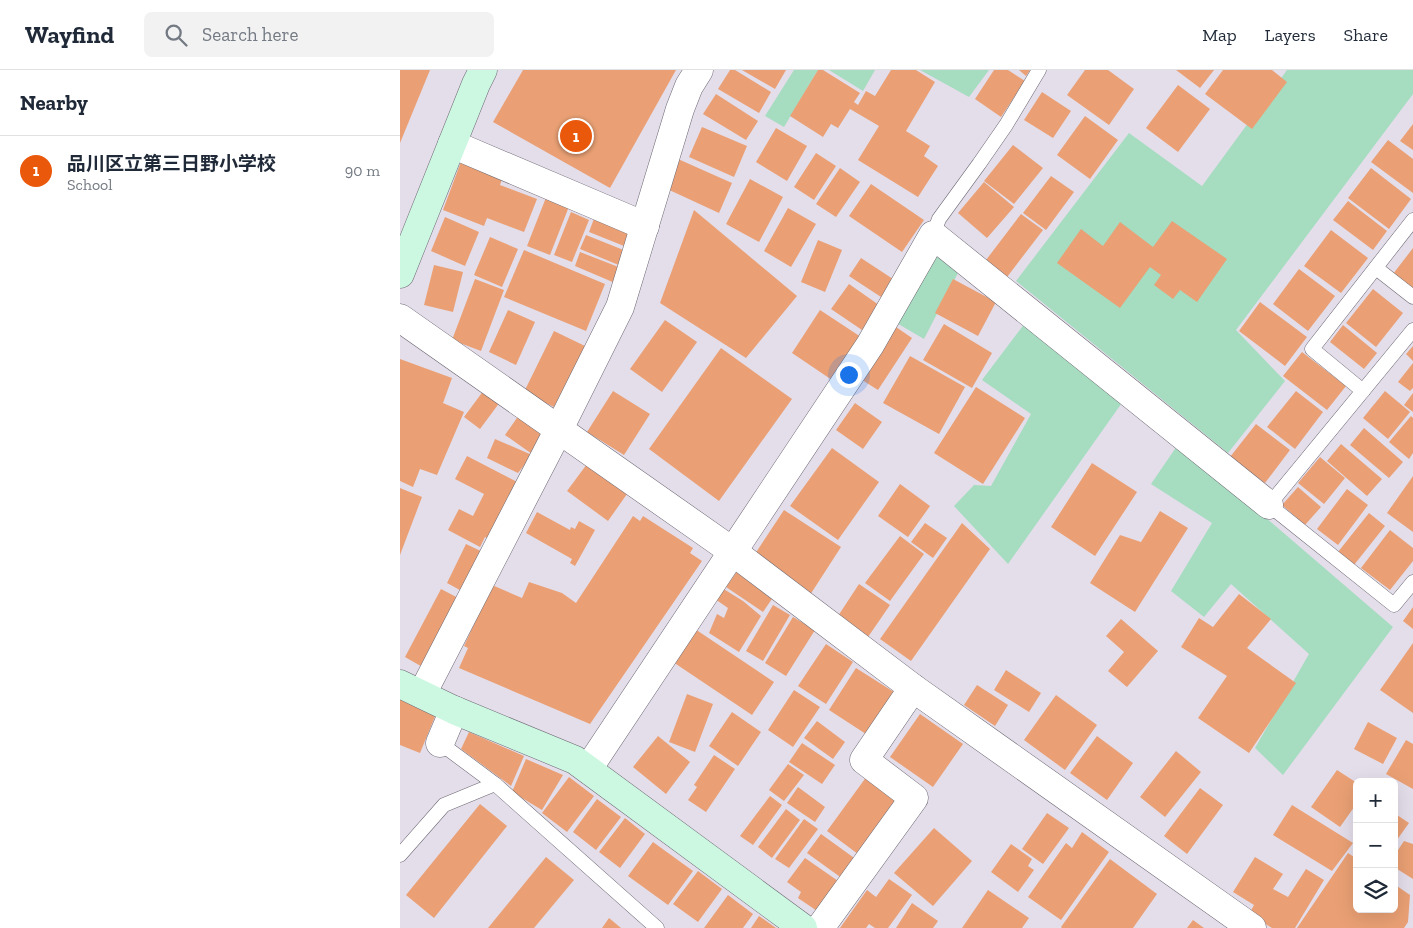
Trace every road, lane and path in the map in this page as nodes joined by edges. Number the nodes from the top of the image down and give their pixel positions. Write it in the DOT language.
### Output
graph roads {
  1 [pos="483,70"];
  2 [pos="699,70"];
  3 [pos="1039,70"];
  4 [pos="452,144"];
  5 [pos="1413,220"];
  6 [pos="645,226"];
  7 [pos="932,235"];
  8 [pos="1376,268"];
  9 [pos="400,274"];
  10 [pos="1413,297"];
  11 [pos="400,318"];
  12 [pos="1413,330"];
  13 [pos="1363,391"];
  14 [pos="558,429"];
  15 [pos="1269,504"];
  16 [pos="732,551"];
  17 [pos="1413,582"];
  18 [pos="913,688"];
  19 [pos="411,689"];
  20 [pos="454,710"];
  21 [pos="440,743"];
  22 [pos="588,770"];
  23 [pos="495,784"];
  24 [pos="400,855"];
  25 [pos="657,928"];
  26 [pos="804,928"];
  27 [pos="820,928"];
  28 [pos="1252,928"];
  1 -- 4 [label="street"];
  2 -- 6 [label="street"];
  3 -- 7 [label="lane"];
  4 -- 6 [label="street"];
  4 -- 9 [label="street"];
  5 -- 8 [label="lane"];
  6 -- 14 [label="street"];
  7 -- 15 [label="street"];
  7 -- 16 [label="street"];
  8 -- 10 [label="lane"];
  8 -- 13 [label="lane"];
  11 -- 14 [label="street"];
  12 -- 13 [label="lane"];
  13 -- 15 [label="lane"];
  14 -- 16 [label="street"];
  14 -- 19 [label="street"];
  15 -- 17 [label="lane"];
  16 -- 18 [label="street"];
  16 -- 22 [label="street"];
  18 -- 27 [label="street"];
  18 -- 28 [label="street"];
  19 -- 20 [label="street"];
  20 -- 21 [label="street"];
  20 -- 22 [label="street"];
  21 -- 23 [label="lane"];
  22 -- 26 [label="street"];
  23 -- 24 [label="lane"];
  23 -- 25 [label="lane"];
}
